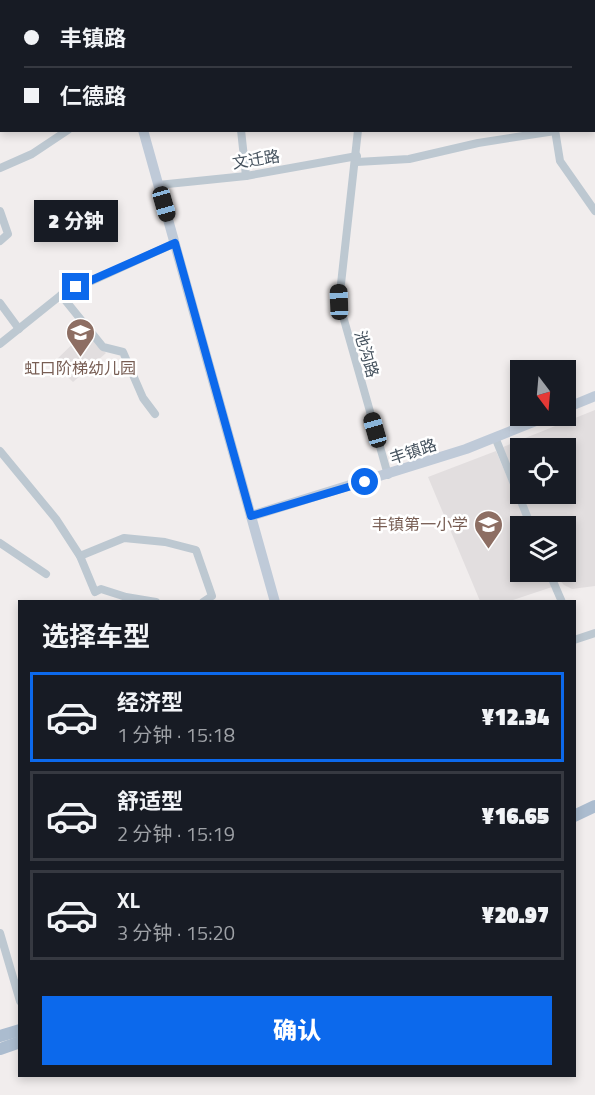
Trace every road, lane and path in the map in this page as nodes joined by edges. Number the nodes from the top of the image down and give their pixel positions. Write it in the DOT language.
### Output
graph roads {
  1 [pos="65,132"];
  2 [pos="144,132"];
  3 [pos="241,132"];
  4 [pos="358,132"];
  5 [pos="549,132"];
  6 [pos="555,132"];
  7 [pos="357,159"];
  8 [pos="0,168"];
  9 [pos="246,176"];
  10 [pos="158,185"];
  11 [pos="0,211"];
  12 [pos="595,211"];
  13 [pos="0,241"];
  14 [pos="175,243"];
  15 [pos="61,296"];
  16 [pos="0,303"];
  17 [pos="19,329"];
  18 [pos="0,344"];
  19 [pos="595,396"];
  20 [pos="576,404"];
  21 [pos="155,414"];
  22 [pos="523,426"];
  23 [pos="495,437"];
  24 [pos="0,451"];
  25 [pos="388,475"];
  26 [pos="251,516"];
  27 [pos="527,516"];
  28 [pos="0,543"];
  29 [pos="80,556"];
  30 [pos="46,574"];
  31 [pos="553,582"];
  32 [pos="144,600"];
  33 [pos="206,600"];
  34 [pos="274,600"];
  35 [pos="561,600"];
  36 [pos="595,633"];
  37 [pos="576,637"];
  38 [pos="595,797"];
  39 [pos="576,806"];
  40 [pos="595,806"];
  41 [pos="576,815"];
  42 [pos="0,933"];
  43 [pos="18,994"];
  44 [pos="18,1031"];
  45 [pos="0,1036"];
  46 [pos="18,1043"];
  47 [pos="0,1049"];
  1 -- 8 [label="street"];
  2 -- 10 [label="street"];
  3 -- 9 [label="street"];
  4 -- 7 [label="street, 池沟路"];
  5 -- 7 [label="street, 文迁路"];
  6 -- 12 [label="street"];
  7 -- 9 [label="street, 文迁路"];
  7 -- 25 [label="street, 池沟路"];
  9 -- 10 [label="street, 文迁路"];
  10 -- 14 [label="street"];
  11 -- 13 [label="street"];
  14 -- 15 [label="street"];
  14 -- 26 [label="street"];
  15 -- 17 [label="street"];
  15 -- 21 [label="street"];
  16 -- 17 [label="street"];
  17 -- 18 [label="street"];
  19 -- 20 [label="street"];
  22 -- 23 [label="street, 丰镇路"];
  23 -- 25 [label="street, 丰镇路"];
  23 -- 27 [label="street"];
  24 -- 29 [label="street"];
  25 -- 26 [label="street, 丰镇路"];
  26 -- 34 [label="street"];
  28 -- 30 [label="street"];
  29 -- 32 [label="street"];
  29 -- 33 [label="street"];
  31 -- 35 [label="street"];
  36 -- 37 [label="street"];
  38 -- 39 [label="main road"];
  40 -- 41 [label="main road"];
  42 -- 43 [label="street"];
  44 -- 45 [label="main road"];
  46 -- 47 [label="main road"];
}
